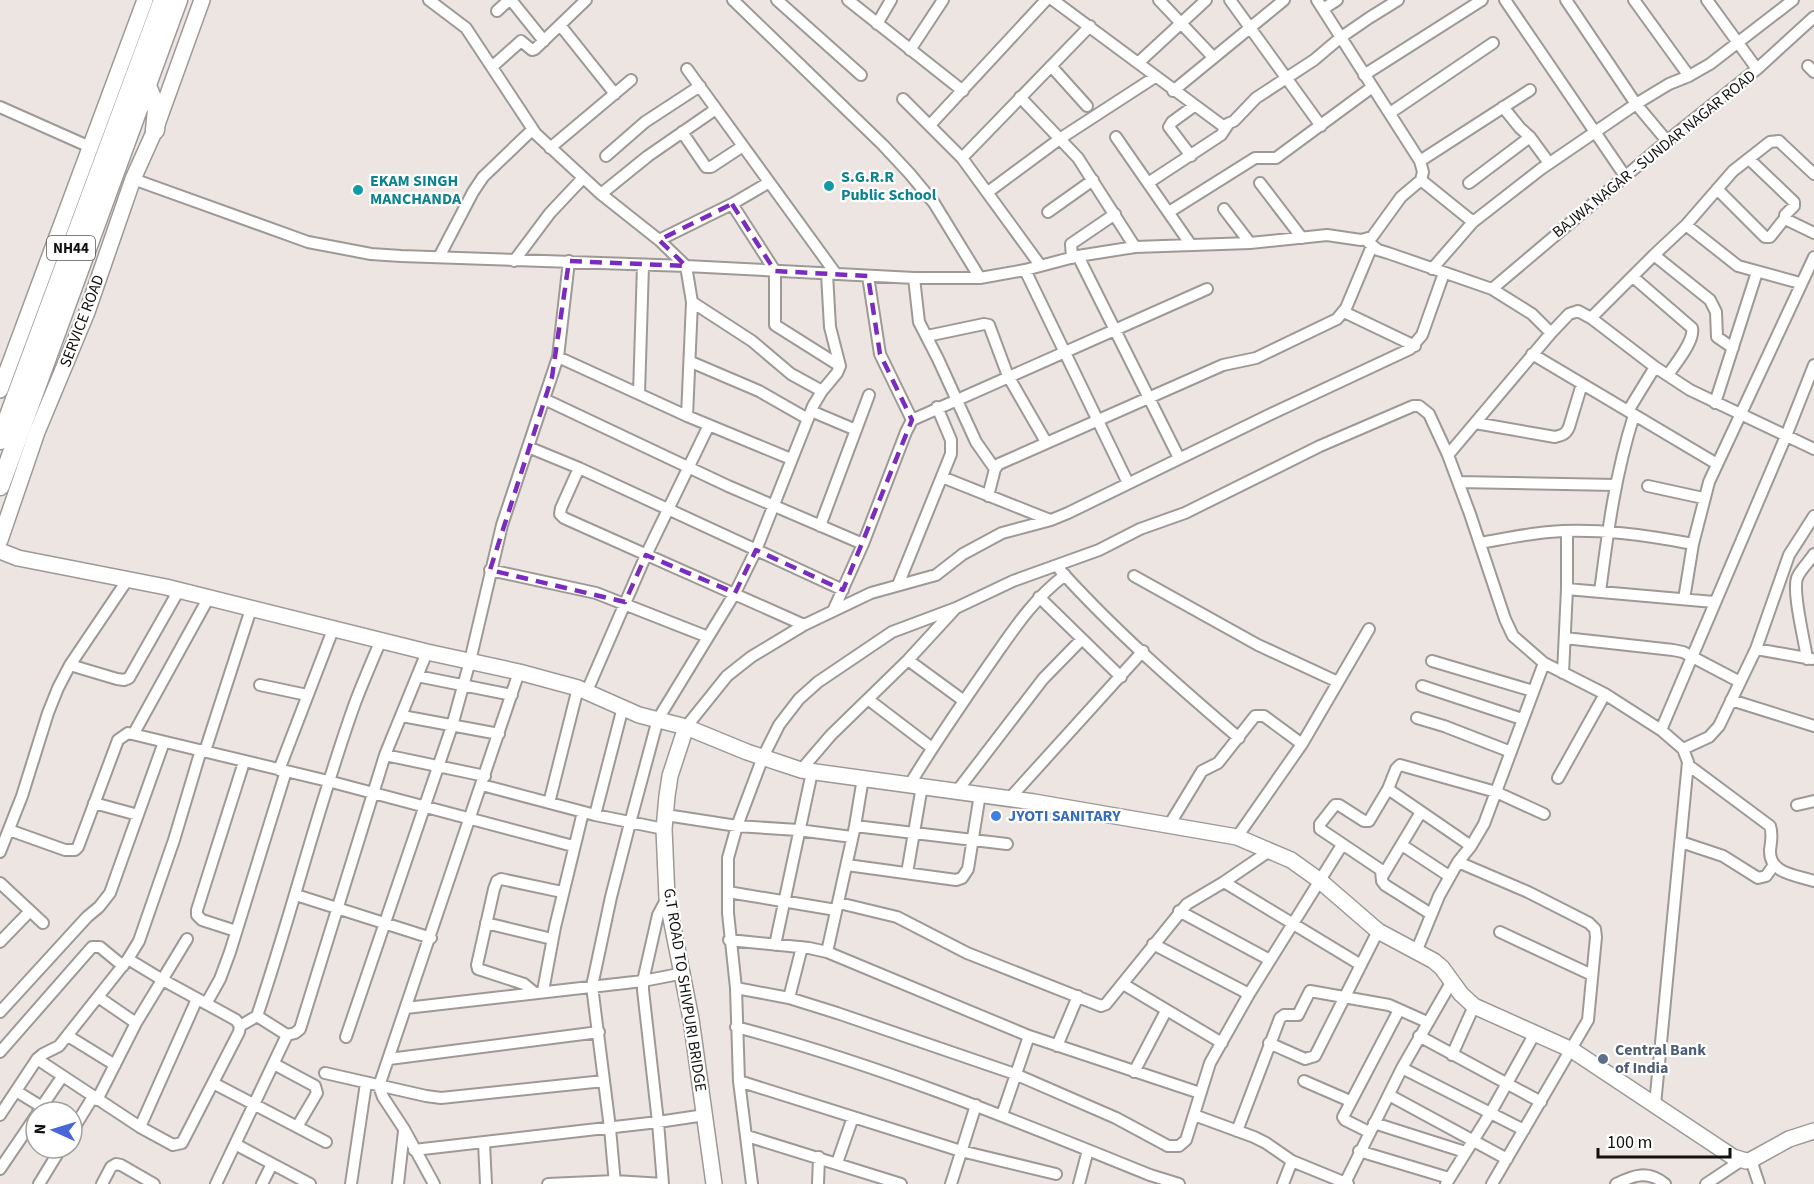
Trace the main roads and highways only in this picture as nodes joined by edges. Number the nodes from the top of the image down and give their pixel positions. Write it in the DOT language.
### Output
graph roads {
  1 [pos="163,0"];
  2 [pos="178,0"];
  3 [pos="147,86"];
  4 [pos="155,130"];
  5 [pos="42,349"];
  6 [pos="0,440"];
  7 [pos="0,486"];
  1 -- 5 [label="highway, NH44"];
  2 -- 3 [label="highway, NH44"];
  3 -- 4 [label="highway"];
  3 -- 5 [label="highway, NH44"];
  5 -- 6 [label="highway, NH44"];
  5 -- 7 [label="highway, NH44"];
}
